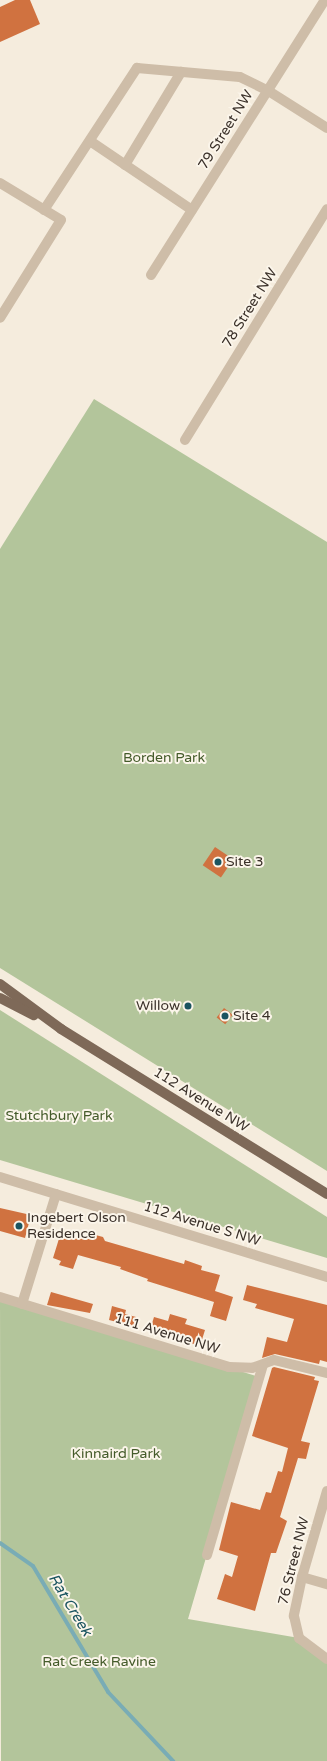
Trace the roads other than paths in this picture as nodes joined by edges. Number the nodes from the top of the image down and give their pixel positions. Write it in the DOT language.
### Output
graph roads {
  1 [pos="325,0"];
  2 [pos="181,72"];
  3 [pos="267,90"];
  4 [pos="327,128"];
  5 [pos="90,141"];
  6 [pos="125,165"];
  7 [pos="0,184"];
  8 [pos="327,209"];
  9 [pos="44,210"];
  10 [pos="192,210"];
  11 [pos="151,274"];
  12 [pos="0,318"];
  13 [pos="185,440"];
  14 [pos="0,984"];
  15 [pos="0,998"];
  16 [pos="61,1029"];
  17 [pos="0,1177"];
  18 [pos="56,1194"];
  19 [pos="327,1194"];
  20 [pos="327,1277"];
  21 [pos="0,1297"];
  22 [pos="22,1304"];
  23 [pos="263,1366"];
  24 [pos="327,1373"];
  25 [pos="327,1491"];
  26 [pos="207,1555"];
  27 [pos="302,1577"];
  28 [pos="327,1584"];
  29 [pos="327,1659"];
  1 -- 3 [label="street, 79 Street NW"];
  2 -- 3 [label="street"];
  2 -- 5 [label="street"];
  2 -- 6 [label="street"];
  3 -- 4 [label="street"];
  3 -- 10 [label="street, 79 Street NW"];
  5 -- 6 [label="street"];
  5 -- 9 [label="street"];
  6 -- 10 [label="street"];
  7 -- 9 [label="street"];
  8 -- 13 [label="street, 78 Street NW"];
  9 -- 12 [label="street"];
  10 -- 11 [label="street, 79 Street NW"];
  14 -- 16 [label="main road, 112 Avenue NW"];
  15 -- 16 [label="main road, 112 Avenue NW"];
  16 -- 19 [label="main road, 112 Avenue NW"];
  17 -- 18 [label="street, 112 Avenue S NW"];
  18 -- 20 [label="street, 112 Avenue S NW"];
  18 -- 22 [label="street"];
  21 -- 22 [label="street, 111 Avenue NW"];
  22 -- 23 [label="street, 111 Avenue NW"];
  23 -- 24 [label="street, 111 Avenue NW"];
  23 -- 26 [label="street"];
  25 -- 27 [label="street, 76 Street NW"];
  27 -- 28 [label="street"];
  27 -- 29 [label="street, 76 Street NW"];
}
